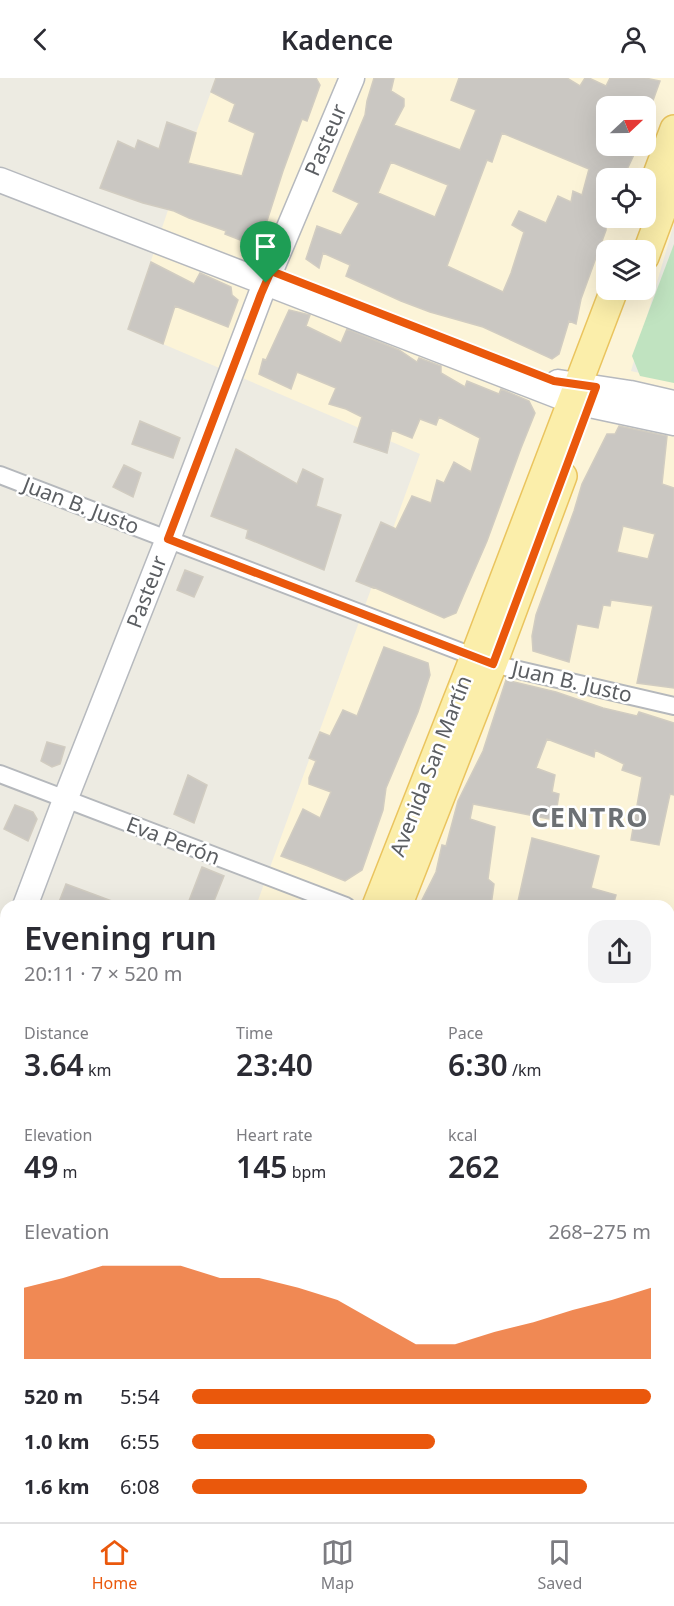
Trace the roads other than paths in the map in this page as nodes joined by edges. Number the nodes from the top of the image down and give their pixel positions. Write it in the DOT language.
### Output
graph roads {
  1 [pos="352,78"];
  2 [pos="674,129"];
  3 [pos="0,166"];
  4 [pos="656,177"];
  5 [pos="674,179"];
  6 [pos="0,180"];
  7 [pos="651,240"];
  8 [pos="268,277"];
  9 [pos="611,300"];
  10 [pos="628,300"];
  11 [pos="584,394"];
  12 [pos="674,403"];
  13 [pos="674,423"];
  14 [pos="0,475"];
  15 [pos="168,539"];
  16 [pos="483,660"];
  17 [pos="674,706"];
  18 [pos="0,774"];
  19 [pos="65,800"];
  20 [pos="27,900"];
  21 [pos="330,900"];
  22 [pos="379,900"];
  23 [pos="400,900"];
  1 -- 8 [label="main road, Pasteur"];
  2 -- 4 [label="main road"];
  3 -- 8 [label="main road"];
  5 -- 7 [label="main road"];
  6 -- 8 [label="main road"];
  8 -- 11 [label="main road"];
  8 -- 15 [label="main road, Pasteur"];
  9 -- 11 [label="main road, Avenida San Martín"];
  10 -- 11 [label="main road, Avenida San Martín"];
  11 -- 12 [label="main road"];
  11 -- 13 [label="main road"];
  11 -- 16 [label="main road, Avenida San Martín"];
  14 -- 15 [label="street, Juan B. Justo"];
  15 -- 16 [label="street, Juan B. Justo"];
  15 -- 19 [label="main road, Pasteur"];
  16 -- 17 [label="street, Juan B. Justo"];
  16 -- 22 [label="main road, Avenida San Martín"];
  16 -- 23 [label="main road, Avenida San Martín"];
  18 -- 19 [label="street, Eva Perón"];
  19 -- 20 [label="main road, Pasteur"];
  19 -- 21 [label="street, Eva Perón"];
}
